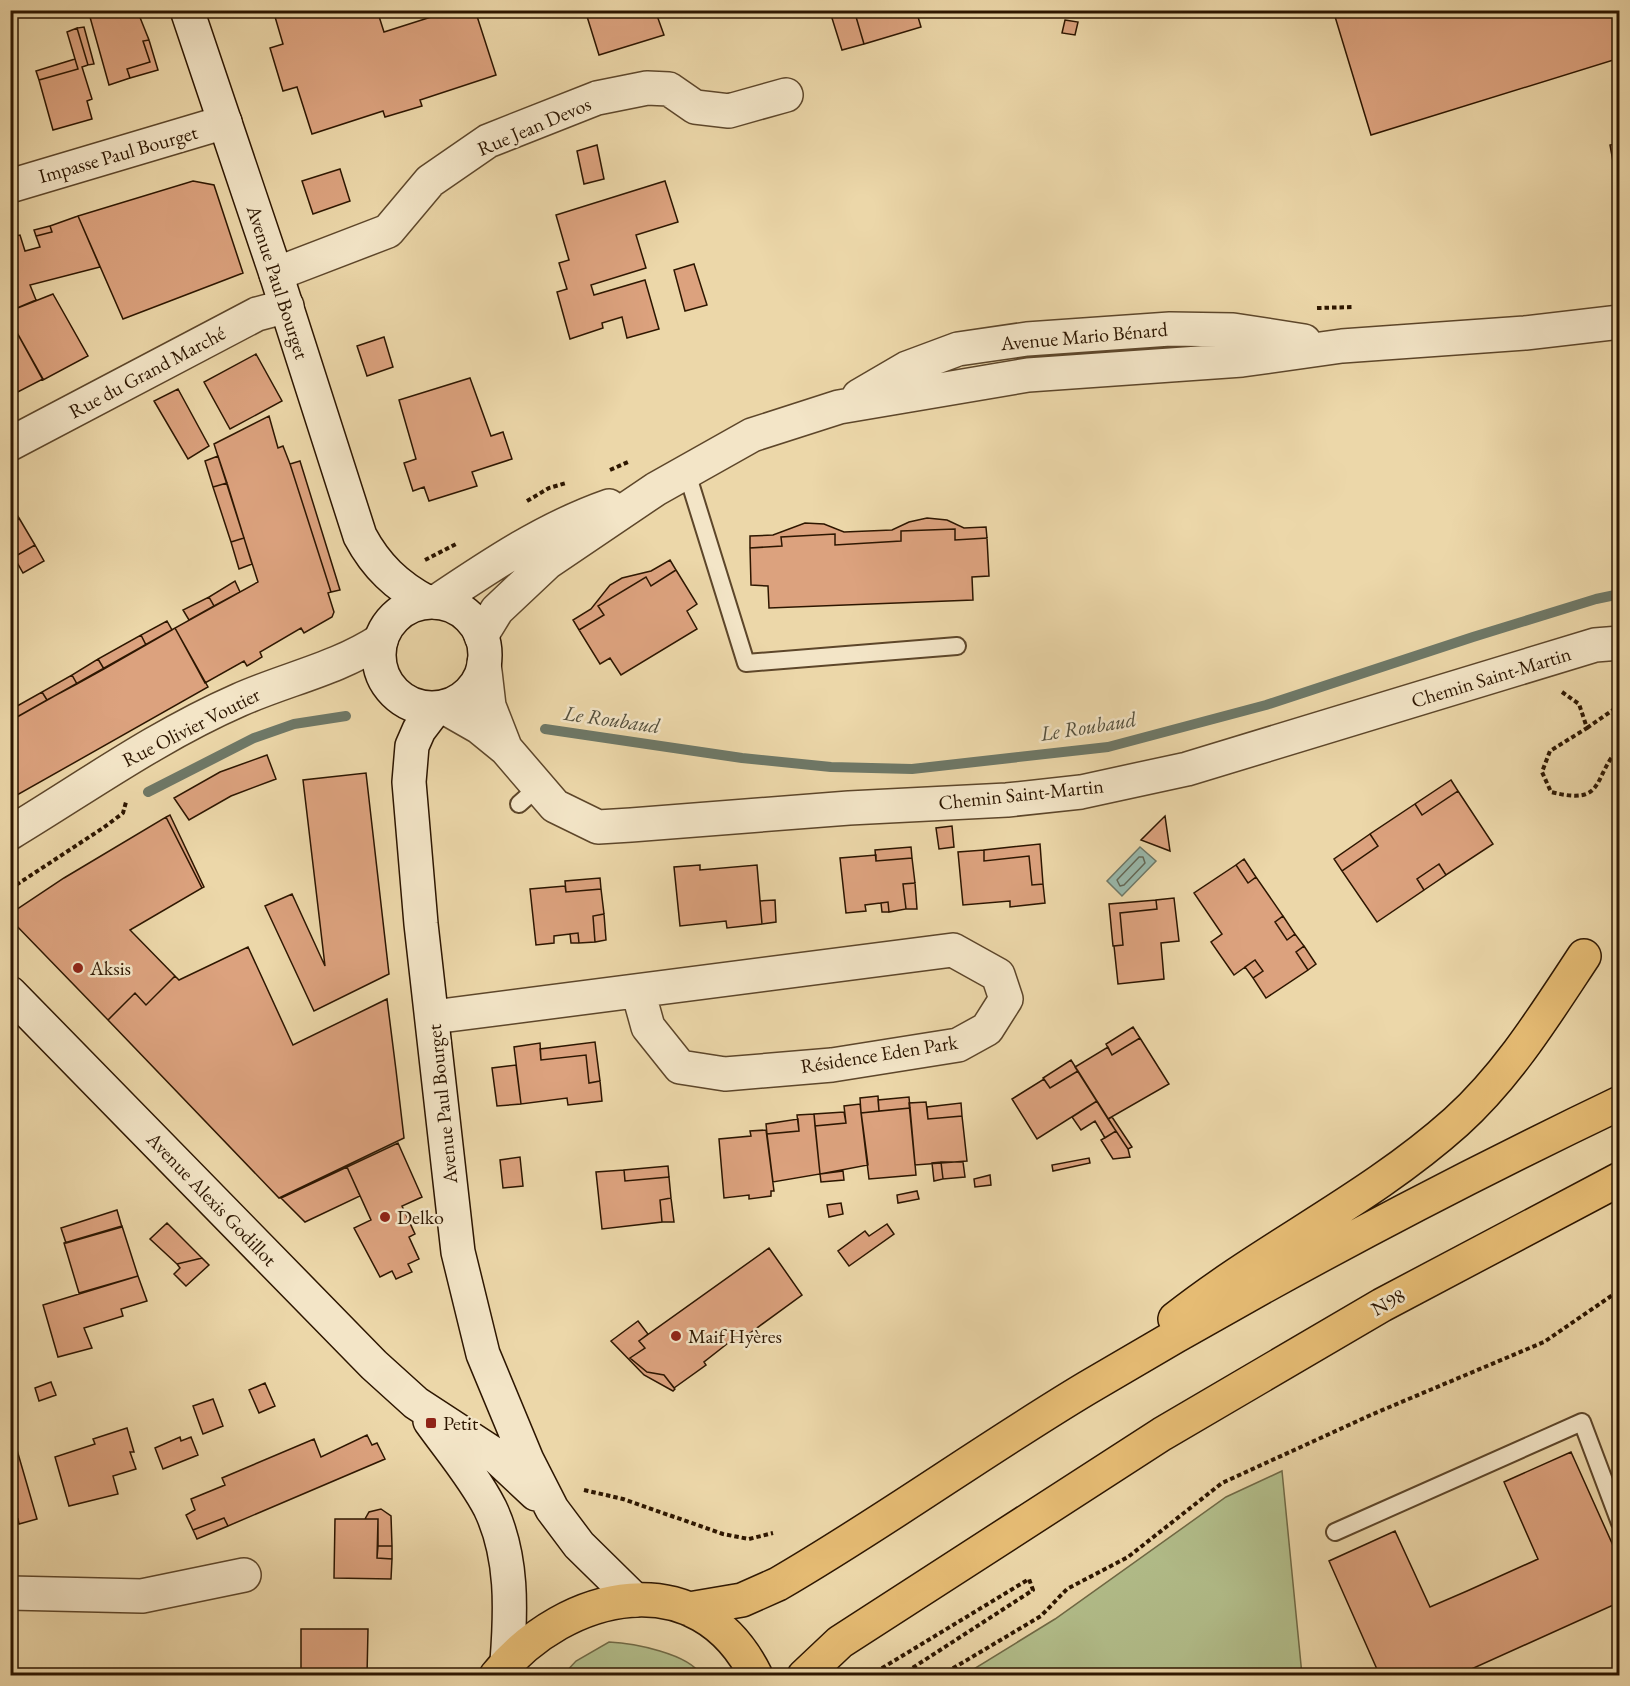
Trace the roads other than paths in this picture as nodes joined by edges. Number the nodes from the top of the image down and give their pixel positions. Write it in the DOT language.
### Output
graph roads {
  1 [pos="187,10"];
  2 [pos="786,95"];
  3 [pos="225,122"];
  4 [pos="10,186"];
  5 [pos="276,274"];
  6 [pos="287,306"];
  7 [pos="1620,322"];
  8 [pos="10,444"];
  9 [pos="686,470"];
  10 [pos="656,489"];
  11 [pos="369,553"];
  12 [pos="431,602"];
  13 [pos="382,637"];
  14 [pos="1620,643"];
  15 [pos="957,646"];
  16 [pos="483,650"];
  17 [pos="440,708"];
  18 [pos="506,749"];
  19 [pos="10,833"];
  20 [pos="1584,956"];
  21 [pos="638,991"];
  22 [pos="10,993"];
  23 [pos="433,1017"];
  24 [pos="1620,1103"];
  25 [pos="1620,1179"];
  26 [pos="1086,1389"];
  27 [pos="416,1403"];
  28 [pos="552,1509"];
  29 [pos="1620,1522"];
  30 [pos="1335,1532"];
  31 [pos="244,1575"];
  32 [pos="10,1593"];
  33 [pos="635,1600"];
  34 [pos="689,1609"];
  35 [pos="501,1669"];
  36 [pos="756,1676"];
  37 [pos="804,1676"];
  1 -- 3 [label="street, Avenue Paul Bourget"];
  2 -- 5 [label="street, Rue Jean Devos"];
  3 -- 4 [label="street, Impasse Paul Bourget"];
  3 -- 5 [label="street, Avenue Paul Bourget"];
  5 -- 6 [label="street, Avenue Paul Bourget"];
  6 -- 8 [label="street, Rue du Grand Marché"];
  6 -- 11 [label="street, Avenue Paul Bourget"];
  7 -- 9 [label="street, Avenue Mario Bénard"];
  9 -- 10 [label="street, Avenue Mario Bénard"];
  9 -- 15 [label="lane"];
  10 -- 12 [label="street, Avenue Mario Bénard"];
  10 -- 16 [label="street, Avenue Mario Bénard"];
  11 -- 12 [label="street, Avenue Paul Bourget"];
  11 -- 13 [label="street, Avenue Paul Bourget"];
  12 -- 13 [label="street"];
  12 -- 16 [label="street"];
  13 -- 17 [label="street"];
  13 -- 19 [label="street, Rue Olivier Voutier"];
  14 -- 18 [label="street, Chemin Saint-Martin"];
  16 -- 17 [label="street"];
  16 -- 18 [label="street, Chemin Saint-Martin"];
  17 -- 18 [label="street, Chemin Saint-Martin"];
  17 -- 23 [label="street, Avenue Paul Bourget"];
  20 -- 26 [label="highway"];
  21 -- 21 [label="street, Résidence Eden Park"];
  21 -- 23 [label="street, Résidence Eden Park"];
  22 -- 27 [label="street, Avenue Alexis Godillot"];
  23 -- 28 [label="street, Avenue Paul Bourget"];
  24 -- 26 [label="highway"];
  25 -- 37 [label="highway, N98"];
  26 -- 34 [label="highway"];
  27 -- 28 [label="street, Avenue Alexis Godillot"];
  27 -- 35 [label="street, Avenue Alexis Godillot"];
  28 -- 33 [label="street, Avenue Paul Bourget"];
  29 -- 30 [label="lane"];
  31 -- 32 [label="street"];
  33 -- 34 [label="highway"];
  33 -- 35 [label="highway"];
  34 -- 36 [label="highway"];
}
